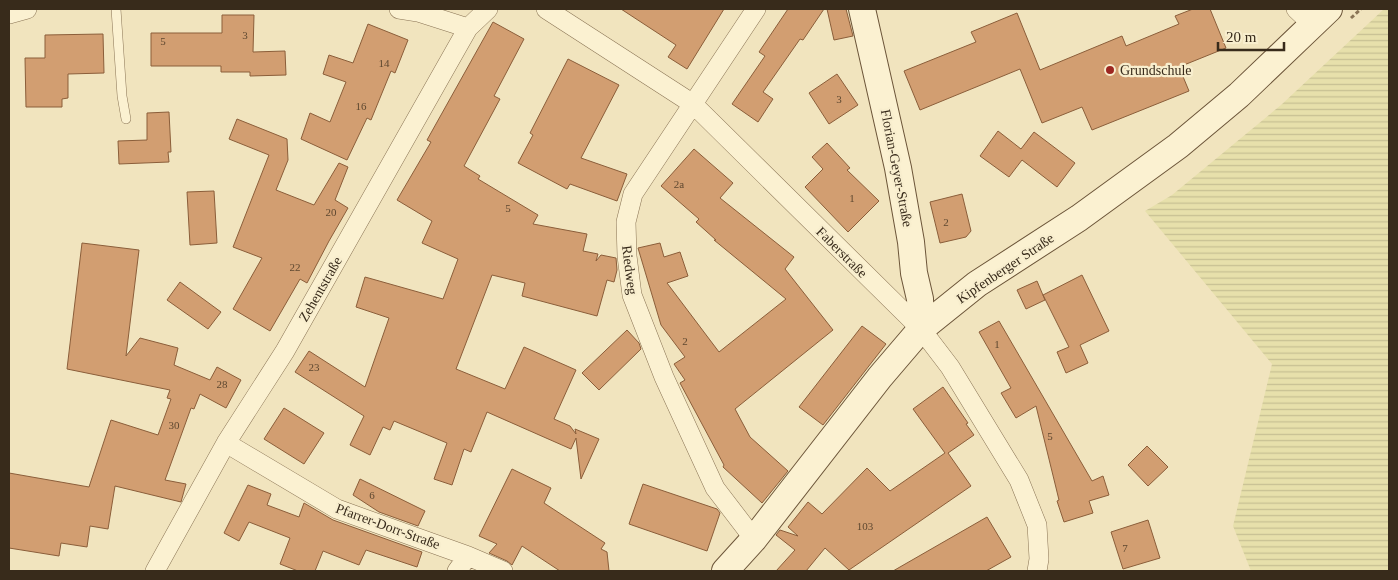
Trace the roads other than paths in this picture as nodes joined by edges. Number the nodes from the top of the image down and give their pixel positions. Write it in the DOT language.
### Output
graph roads {
  1 [pos="27,9"];
  2 [pos="116,9"];
  3 [pos="400,9"];
  4 [pos="488,9"];
  5 [pos="546,9"];
  6 [pos="756,9"];
  7 [pos="862,9"];
  8 [pos="9,14"];
  9 [pos="1312,14"];
  10 [pos="468,28"];
  11 [pos="693,104"];
  12 [pos="126,119"];
  13 [pos="921,330"];
  14 [pos="226,443"];
  15 [pos="754,539"];
  16 [pos="468,556"];
  17 [pos="154,571"];
  18 [pos="457,571"];
  19 [pos="503,571"];
  20 [pos="725,571"];
  21 [pos="1037,571"];
  1 -- 8 [label="street"];
  2 -- 12 [label="lane"];
  3 -- 10 [label="street"];
  4 -- 10 [label="street, Zehentstraße"];
  5 -- 11 [label="street, Faberstraße"];
  6 -- 11 [label="street, Riedweg"];
  7 -- 13 [label="street, Florian-Geyer-Straße"];
  9 -- 13 [label="street, Kipfenberger Straße"];
  10 -- 14 [label="street, Zehentstraße"];
  11 -- 13 [label="street, Faberstraße"];
  11 -- 15 [label="street, Riedweg"];
  13 -- 15 [label="street, Kipfenberger Straße"];
  13 -- 21 [label="street, Faberstraße"];
  14 -- 16 [label="street, Pfarrer-Dorr-Straße"];
  14 -- 17 [label="street, Zehentstraße"];
  15 -- 20 [label="street, Kipfenberger Straße"];
  16 -- 18 [label="street"];
  16 -- 19 [label="street, Pfarrer-Dorr-Straße"];
}
